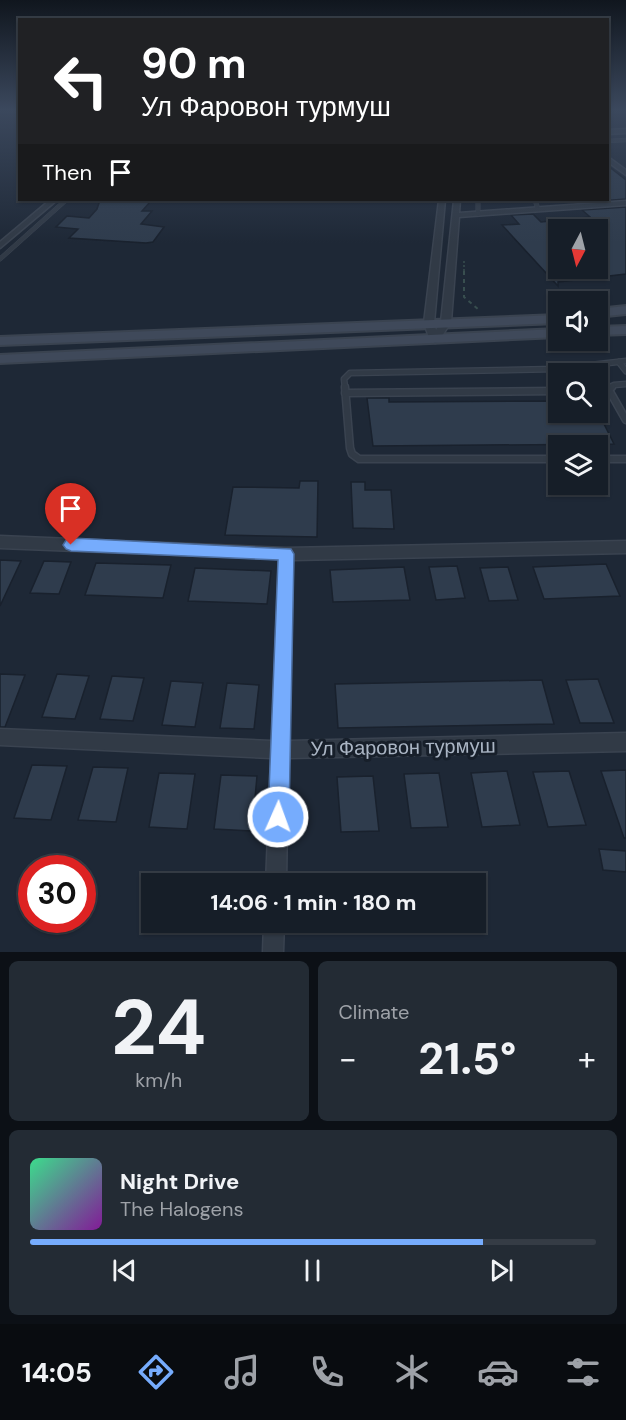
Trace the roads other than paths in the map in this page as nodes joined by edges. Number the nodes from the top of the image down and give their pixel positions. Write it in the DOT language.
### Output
graph roads {
  1 [pos="609,160"];
  2 [pos="626,173"];
  3 [pos="53,201"];
  4 [pos="65,201"];
  5 [pos="442,201"];
  6 [pos="457,201"];
  7 [pos="478,201"];
  8 [pos="535,201"];
  9 [pos="626,203"];
  10 [pos="538,209"];
  11 [pos="478,214"];
  12 [pos="457,215"];
  13 [pos="0,246"];
  14 [pos="0,259"];
  15 [pos="626,310"];
  16 [pos="608,312"];
  17 [pos="548,319"];
  18 [pos="495,321"];
  19 [pos="446,322"];
  20 [pos="429,323"];
  21 [pos="626,330"];
  22 [pos="608,331"];
  23 [pos="548,334"];
  24 [pos="490,337"];
  25 [pos="435,340"];
  26 [pos="0,341"];
  27 [pos="0,359"];
  28 [pos="623,362"];
  29 [pos="626,371"];
  30 [pos="626,384"];
  31 [pos="609,390"];
  32 [pos="548,391"];
  33 [pos="345,393"];
  34 [pos="626,420"];
  35 [pos="548,459"];
  36 [pos="608,459"];
  37 [pos="626,459"];
  38 [pos="0,542"];
  39 [pos="626,547"];
  40 [pos="286,554"];
  41 [pos="0,737"];
  42 [pos="626,742"];
  43 [pos="281,750"];
  44 [pos="276,873"];
  45 [pos="274,933"];
  46 [pos="273,952"];
  1 -- 2 [label="street"];
  3 -- 13 [label="street"];
  4 -- 14 [label="lane"];
  5 -- 20 [label="street"];
  6 -- 12 [label="street"];
  7 -- 11 [label="lane"];
  8 -- 10 [label="lane"];
  9 -- 10 [label="street"];
  10 -- 11 [label="street"];
  11 -- 12 [label="street"];
  12 -- 19 [label="street"];
  15 -- 16 [label="street"];
  17 -- 18 [label="street"];
  18 -- 19 [label="street"];
  18 -- 24 [label="street"];
  19 -- 20 [label="street"];
  19 -- 25 [label="street"];
  20 -- 25 [label="street"];
  20 -- 26 [label="street"];
  21 -- 22 [label="street"];
  23 -- 24 [label="street"];
  24 -- 25 [label="street"];
  25 -- 27 [label="street"];
  28 -- 29 [label="lane"];
  28 -- 33 [label="lane"];
  30 -- 31 [label="lane"];
  31 -- 34 [label="lane"];
  32 -- 33 [label="lane"];
  33 -- 35 [label="lane"];
  36 -- 37 [label="lane"];
  38 -- 40 [label="street"];
  39 -- 40 [label="street"];
  40 -- 43 [label="street"];
  41 -- 43 [label="street, Ул Фаровон турмуш"];
  42 -- 43 [label="street, Ул Фаровон турмуш"];
  43 -- 44 [label="street"];
  45 -- 46 [label="street"];
}
